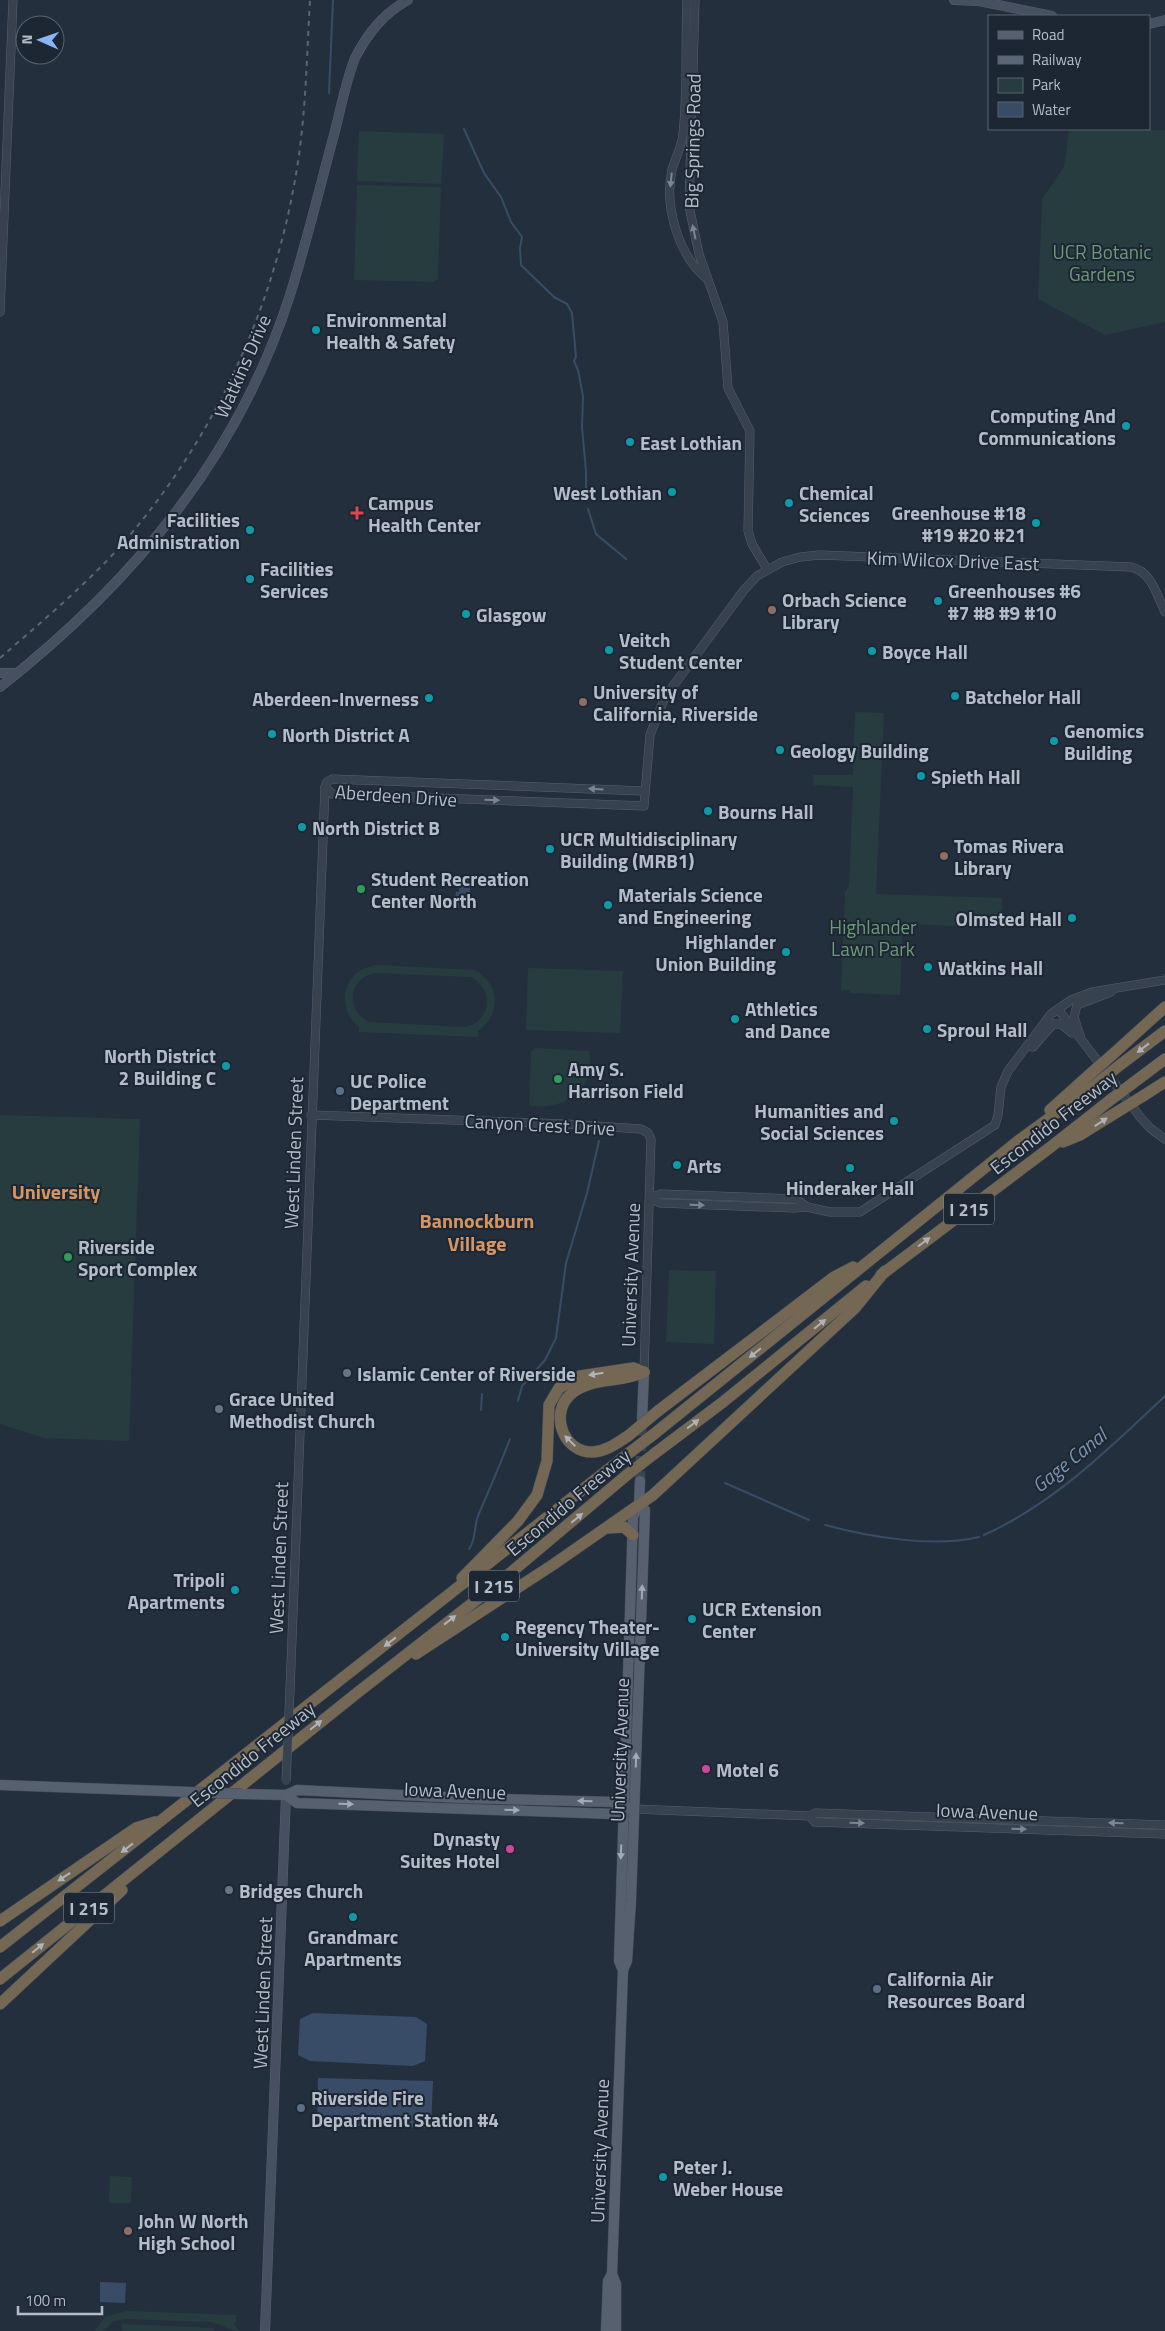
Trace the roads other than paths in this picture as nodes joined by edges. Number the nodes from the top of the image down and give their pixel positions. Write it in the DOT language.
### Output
graph roads {
  1 [pos="13,0"];
  2 [pos="408,0"];
  3 [pos="687,0"];
  4 [pos="695,0"];
  5 [pos="954,0"];
  6 [pos="1047,15"];
  7 [pos="1165,20"];
  8 [pos="1150,24"];
  9 [pos="707,279"];
  10 [pos="0,312"];
  11 [pos="767,569"];
  12 [pos="1165,612"];
  13 [pos="0,672"];
  14 [pos="18,673"];
  15 [pos="0,687"];
  16 [pos="325,787"];
  17 [pos="644,791"];
  18 [pos="644,806"];
  19 [pos="1165,980"];
  20 [pos="1122,987"];
  21 [pos="1165,1007"];
  22 [pos="1058,1008"];
  23 [pos="1165,1031"];
  24 [pos="1081,1040"];
  25 [pos="1026,1046"];
  26 [pos="1165,1059"];
  27 [pos="1093,1079"];
  28 [pos="1165,1082"];
  29 [pos="311,1115"];
  30 [pos="648,1132"];
  31 [pos="1165,1139"];
  32 [pos="1052,1146"];
  33 [pos="650,1198"];
  34 [pos="874,1256"];
  35 [pos="885,1271"];
  36 [pos="644,1372"];
  37 [pos="642,1419"];
  38 [pos="640,1481"];
  39 [pos="638,1505"];
  40 [pos="606,1528"];
  41 [pos="633,1535"];
  42 [pos="428,1612"];
  43 [pos="356,1693"];
  44 [pos="0,1784"];
  45 [pos="286,1795"];
  46 [pos="623,1808"];
  47 [pos="634,1809"];
  48 [pos="810,1816"];
  49 [pos="166,1818"];
  50 [pos="1165,1825"];
  51 [pos="1165,1834"];
  52 [pos="177,1837"];
  53 [pos="621,1896"];
  54 [pos="0,1921"];
  55 [pos="630,1932"];
  56 [pos="0,1947"];
  57 [pos="623,1970"];
  58 [pos="0,1979"];
  59 [pos="0,2004"];
  60 [pos="612,2274"];
  61 [pos="607,2299"];
  62 [pos="265,2331"];
  63 [pos="606,2331"];
  64 [pos="610,2331"];
  65 [pos="616,2331"];
  1 -- 10 [label="street"];
  2 -- 14 [label="main road, Watkins Drive"];
  3 -- 9 [label="street, Big Springs Road, one-way"];
  9 -- 4 [label="street, Big Springs Road, one-way"];
  5 -- 6 [label="main road"];
  7 -- 8 [label="main road"];
  9 -- 11 [label="street, Big Springs Road"];
  11 -- 12 [label="street, Kim Wilcox Drive East"];
  11 -- 17 [label="street, Kim Wilcox Drive East"];
  13 -- 14 [label="main road"];
  14 -- 15 [label="main road, Watkins Drive"];
  17 -- 16 [label="street, Aberdeen Drive, one-way"];
  16 -- 18 [label="street, Aberdeen Drive, one-way"];
  16 -- 29 [label="street, West Linden Street"];
  17 -- 18 [label="street, Kim Wilcox Drive East"];
  19 -- 20 [label="street"];
  20 -- 22 [label="street"];
  20 -- 24 [label="street"];
  21 -- 27 [label="highway, bridge"];
  22 -- 24 [label="street"];
  22 -- 25 [label="street"];
  23 -- 27 [label="highway, Escondido Freeway / I 215, one-way, bridge"];
  24 -- 25 [label="street"];
  24 -- 31 [label="street"];
  25 -- 33 [label="street"];
  26 -- 32 [label="highway, Escondido Freeway / I 215, bridge"];
  27 -- 34 [label="highway, Escondido Freeway / I 215"];
  32 -- 28 [label="highway, one-way, bridge"];
  29 -- 30 [label="street, Canyon Crest Drive"];
  29 -- 45 [label="street, West Linden Street, bridge"];
  30 -- 33 [label="street, University Avenue"];
  35 -- 32 [label="highway, Escondido Freeway / I 215, one-way"];
  33 -- 36 [label="street, University Avenue"];
  34 -- 36 [label="highway, one-way, bridge"];
  34 -- 42 [label="highway, Escondido Freeway / I 215, one-way, bridge"];
  35 -- 39 [label="highway"];
  43 -- 35 [label="highway, Escondido Freeway / I 215, one-way, bridge"];
  36 -- 37 [label="main road, University Avenue"];
  36 -- 42 [label="highway, one-way"];
  38 -- 39 [label="main road, University Avenue"];
  39 -- 40 [label="highway"];
  39 -- 41 [label="main road, University Avenue"];
  47 -- 39 [label="main road, University Avenue, one-way"];
  40 -- 41 [label="highway"];
  40 -- 43 [label="highway"];
  41 -- 46 [label="main road, University Avenue"];
  42 -- 49 [label="highway, Escondido Freeway / I 215, one-way"];
  52 -- 43 [label="highway, Escondido Freeway / I 215, one-way"];
  44 -- 45 [label="main road, Iowa Avenue, bridge"];
  45 -- 46 [label="main road, Iowa Avenue"];
  45 -- 62 [label="main road, West Linden Street"];
  46 -- 47 [label="main road, Iowa Avenue"];
  46 -- 53 [label="main road, University Avenue, one-way"];
  47 -- 48 [label="street, Iowa Avenue"];
  47 -- 55 [label="main road, University Avenue"];
  50 -- 48 [label="street, Iowa Avenue, one-way"];
  48 -- 51 [label="street, Iowa Avenue, one-way"];
  49 -- 54 [label="highway, one-way"];
  49 -- 56 [label="highway, Escondido Freeway / I 215, one-way"];
  58 -- 52 [label="highway, Escondido Freeway / I 215, one-way"];
  52 -- 59 [label="highway"];
  53 -- 55 [label="main road"];
  53 -- 57 [label="main road, University Avenue"];
  55 -- 57 [label="main road, University Avenue"];
  57 -- 60 [label="main road, University Avenue"];
  60 -- 61 [label="main road, University Avenue"];
  60 -- 65 [label="main road, University Avenue"];
  61 -- 63 [label="main road, University Avenue"];
  61 -- 64 [label="main road"];
}
